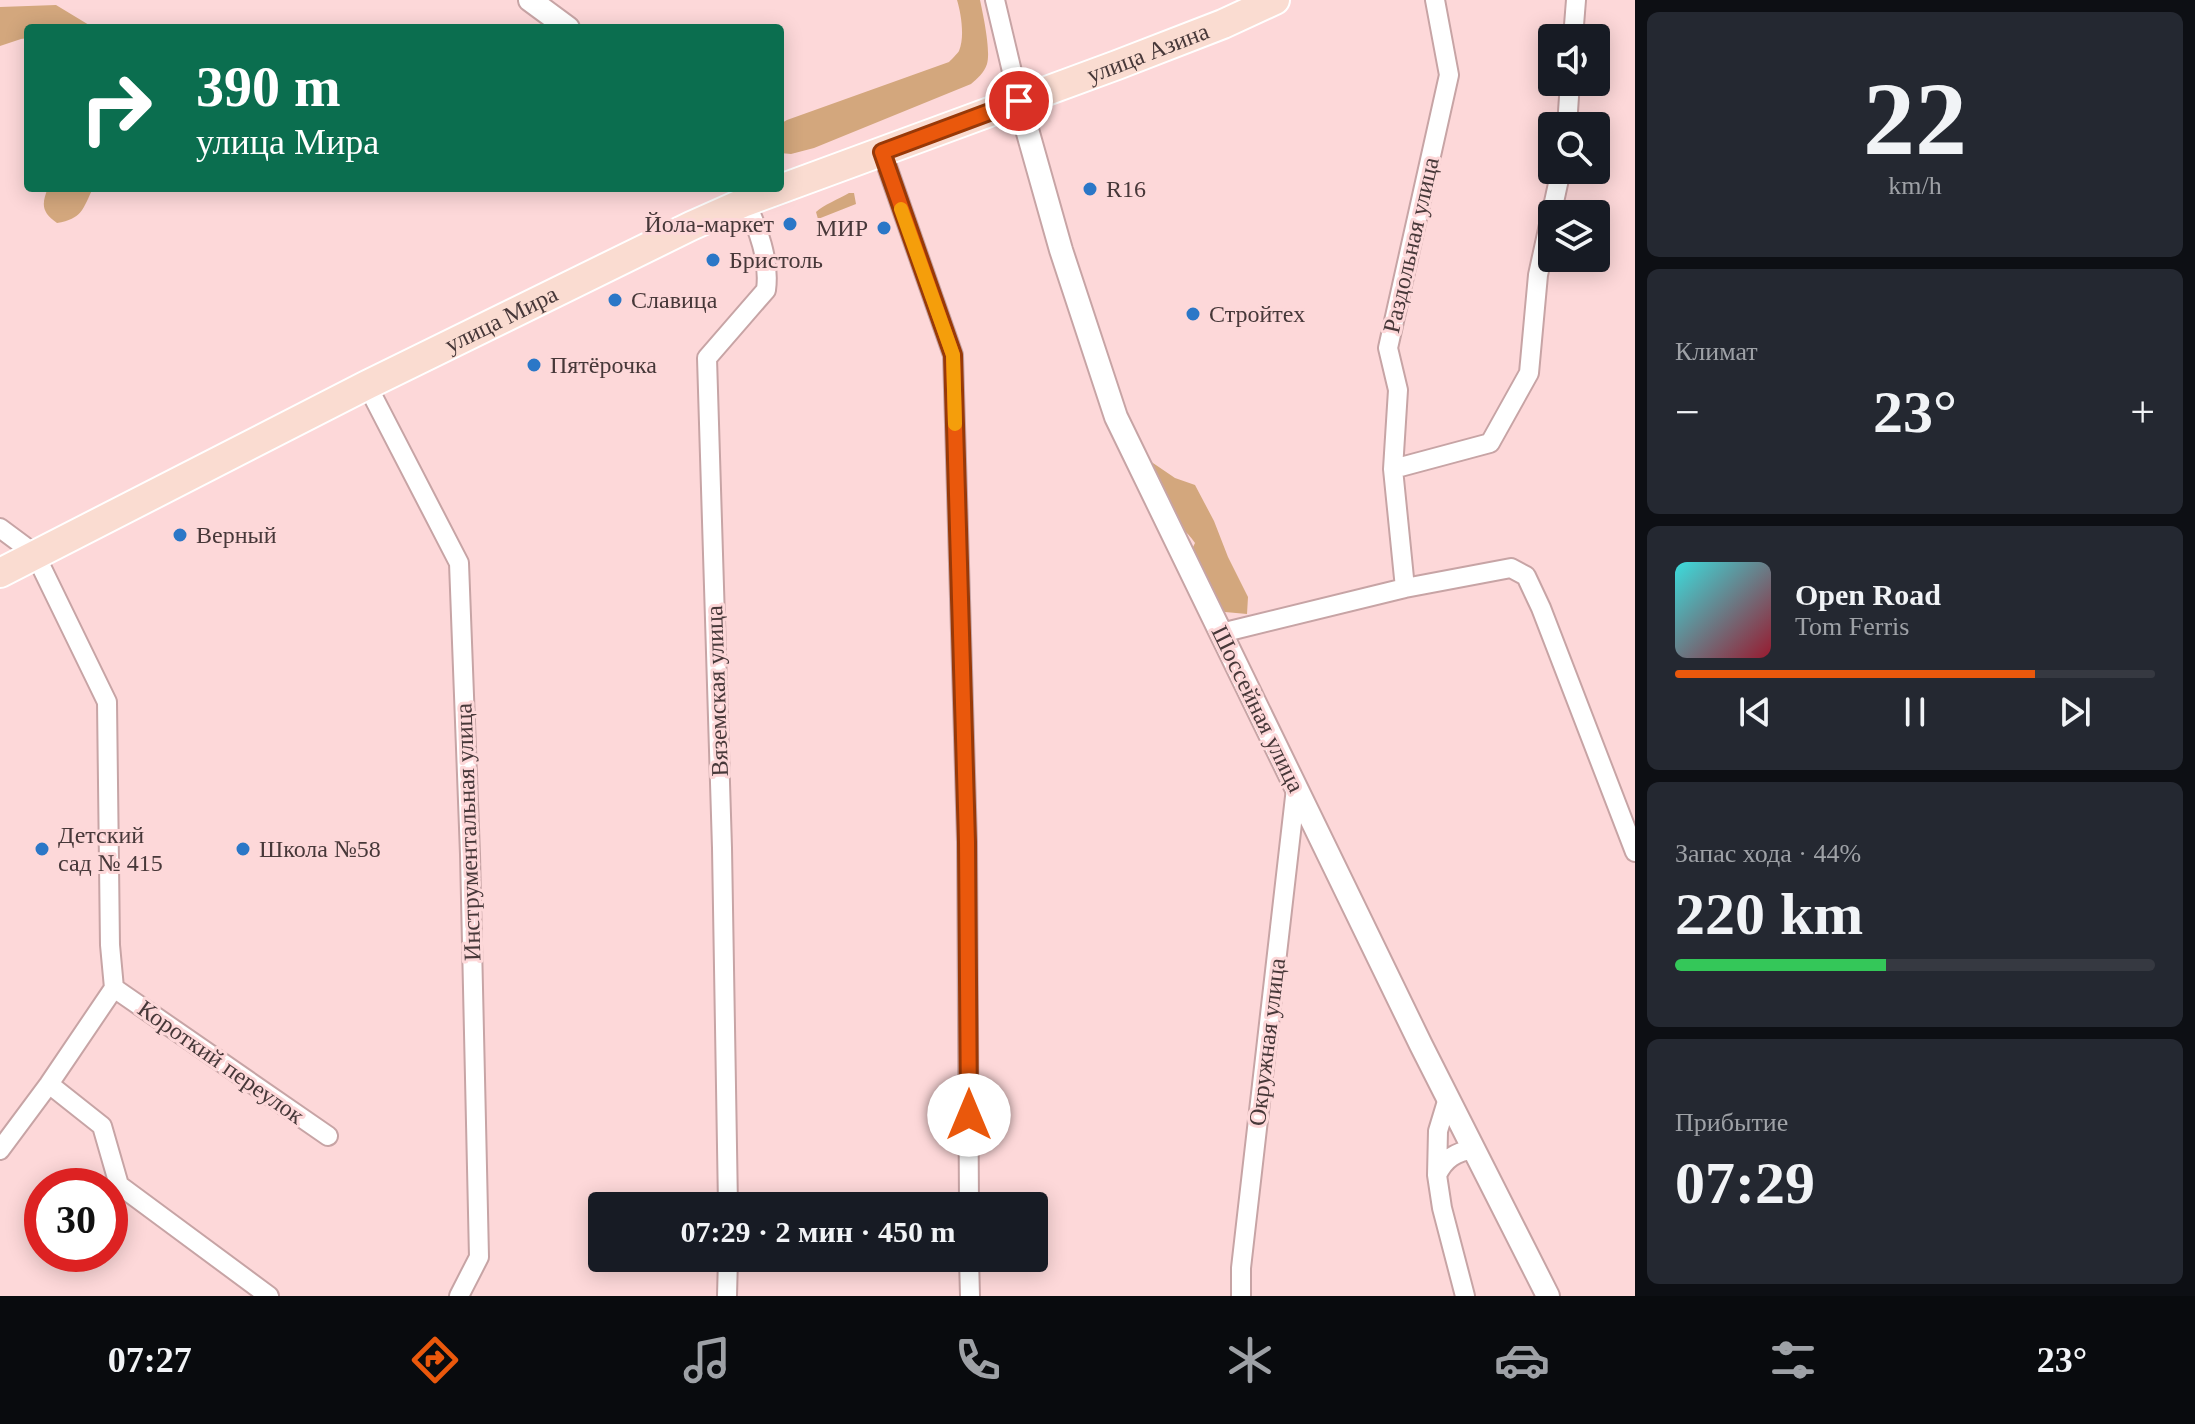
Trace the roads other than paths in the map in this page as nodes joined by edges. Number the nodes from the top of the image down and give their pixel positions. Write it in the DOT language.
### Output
graph roads {
  1 [pos="530,0"];
  2 [pos="995,0"];
  3 [pos="1275,0"];
  4 [pos="1435,0"];
  5 [pos="1576,0"];
  6 [pos="563,24"];
  7 [pos="1574,24"];
  8 [pos="1019,101"];
  9 [pos="882,152"];
  10 [pos="784,183"];
  11 [pos="1558,184"];
  12 [pos="744,195"];
  13 [pos="367,385"];
  14 [pos="1393,469"];
  15 [pos="0,528"];
  16 [pos="35,554"];
  17 [pos="0,573"];
  18 [pos="1405,588"];
  19 [pos="1221,633"];
  20 [pos="1296,788"];
  21 [pos="1635,852"];
  22 [pos="114,988"];
  23 [pos="49,1084"];
  24 [pos="1448,1098"];
  25 [pos="328,1136"];
  26 [pos="1474,1149"];
  27 [pos="0,1150"];
  28 [pos="1437,1175"];
  29 [pos="728,1192"];
  30 [pos="969,1192"];
  31 [pos="728,1272"];
  32 [pos="969,1272"];
  33 [pos="269,1296"];
  34 [pos="459,1296"];
  35 [pos="727,1296"];
  36 [pos="970,1296"];
  37 [pos="1241,1296"];
  38 [pos="1465,1296"];
  39 [pos="1548,1296"];
  1 -- 6 [label="street"];
  2 -- 8 [label="street"];
  3 -- 8 [label="main road, улица Азина"];
  4 -- 14 [label="street, Раздольная улица"];
  5 -- 7 [label="street"];
  8 -- 9 [label="main road, улица Мира"];
  8 -- 19 [label="street, Шоссейная улица"];
  9 -- 10 [label="main road, улица Мира"];
  9 -- 30 [label="street"];
  11 -- 14 [label="street"];
  12 -- 13 [label="main road, улица Мира"];
  12 -- 29 [label="street, Вяземская улица"];
  13 -- 16 [label="main road, улица Мира"];
  13 -- 34 [label="street, Инструментальная улица"];
  14 -- 18 [label="street, Раздольная улица"];
  15 -- 16 [label="street"];
  16 -- 17 [label="main road, улица Мира"];
  16 -- 22 [label="street"];
  18 -- 19 [label="street"];
  18 -- 21 [label="street"];
  19 -- 20 [label="street, Шоссейная улица"];
  20 -- 24 [label="street, Шоссейная улица"];
  20 -- 37 [label="street, Окружная улица"];
  22 -- 23 [label="street"];
  22 -- 25 [label="street, Короткий переулок"];
  23 -- 27 [label="street"];
  23 -- 33 [label="street"];
  24 -- 26 [label="street, Шоссейная улица"];
  24 -- 28 [label="street"];
  26 -- 28 [label="street"];
  26 -- 39 [label="street, Шоссейная улица"];
  28 -- 38 [label="street"];
  31 -- 35 [label="street"];
  32 -- 36 [label="street"];
}
